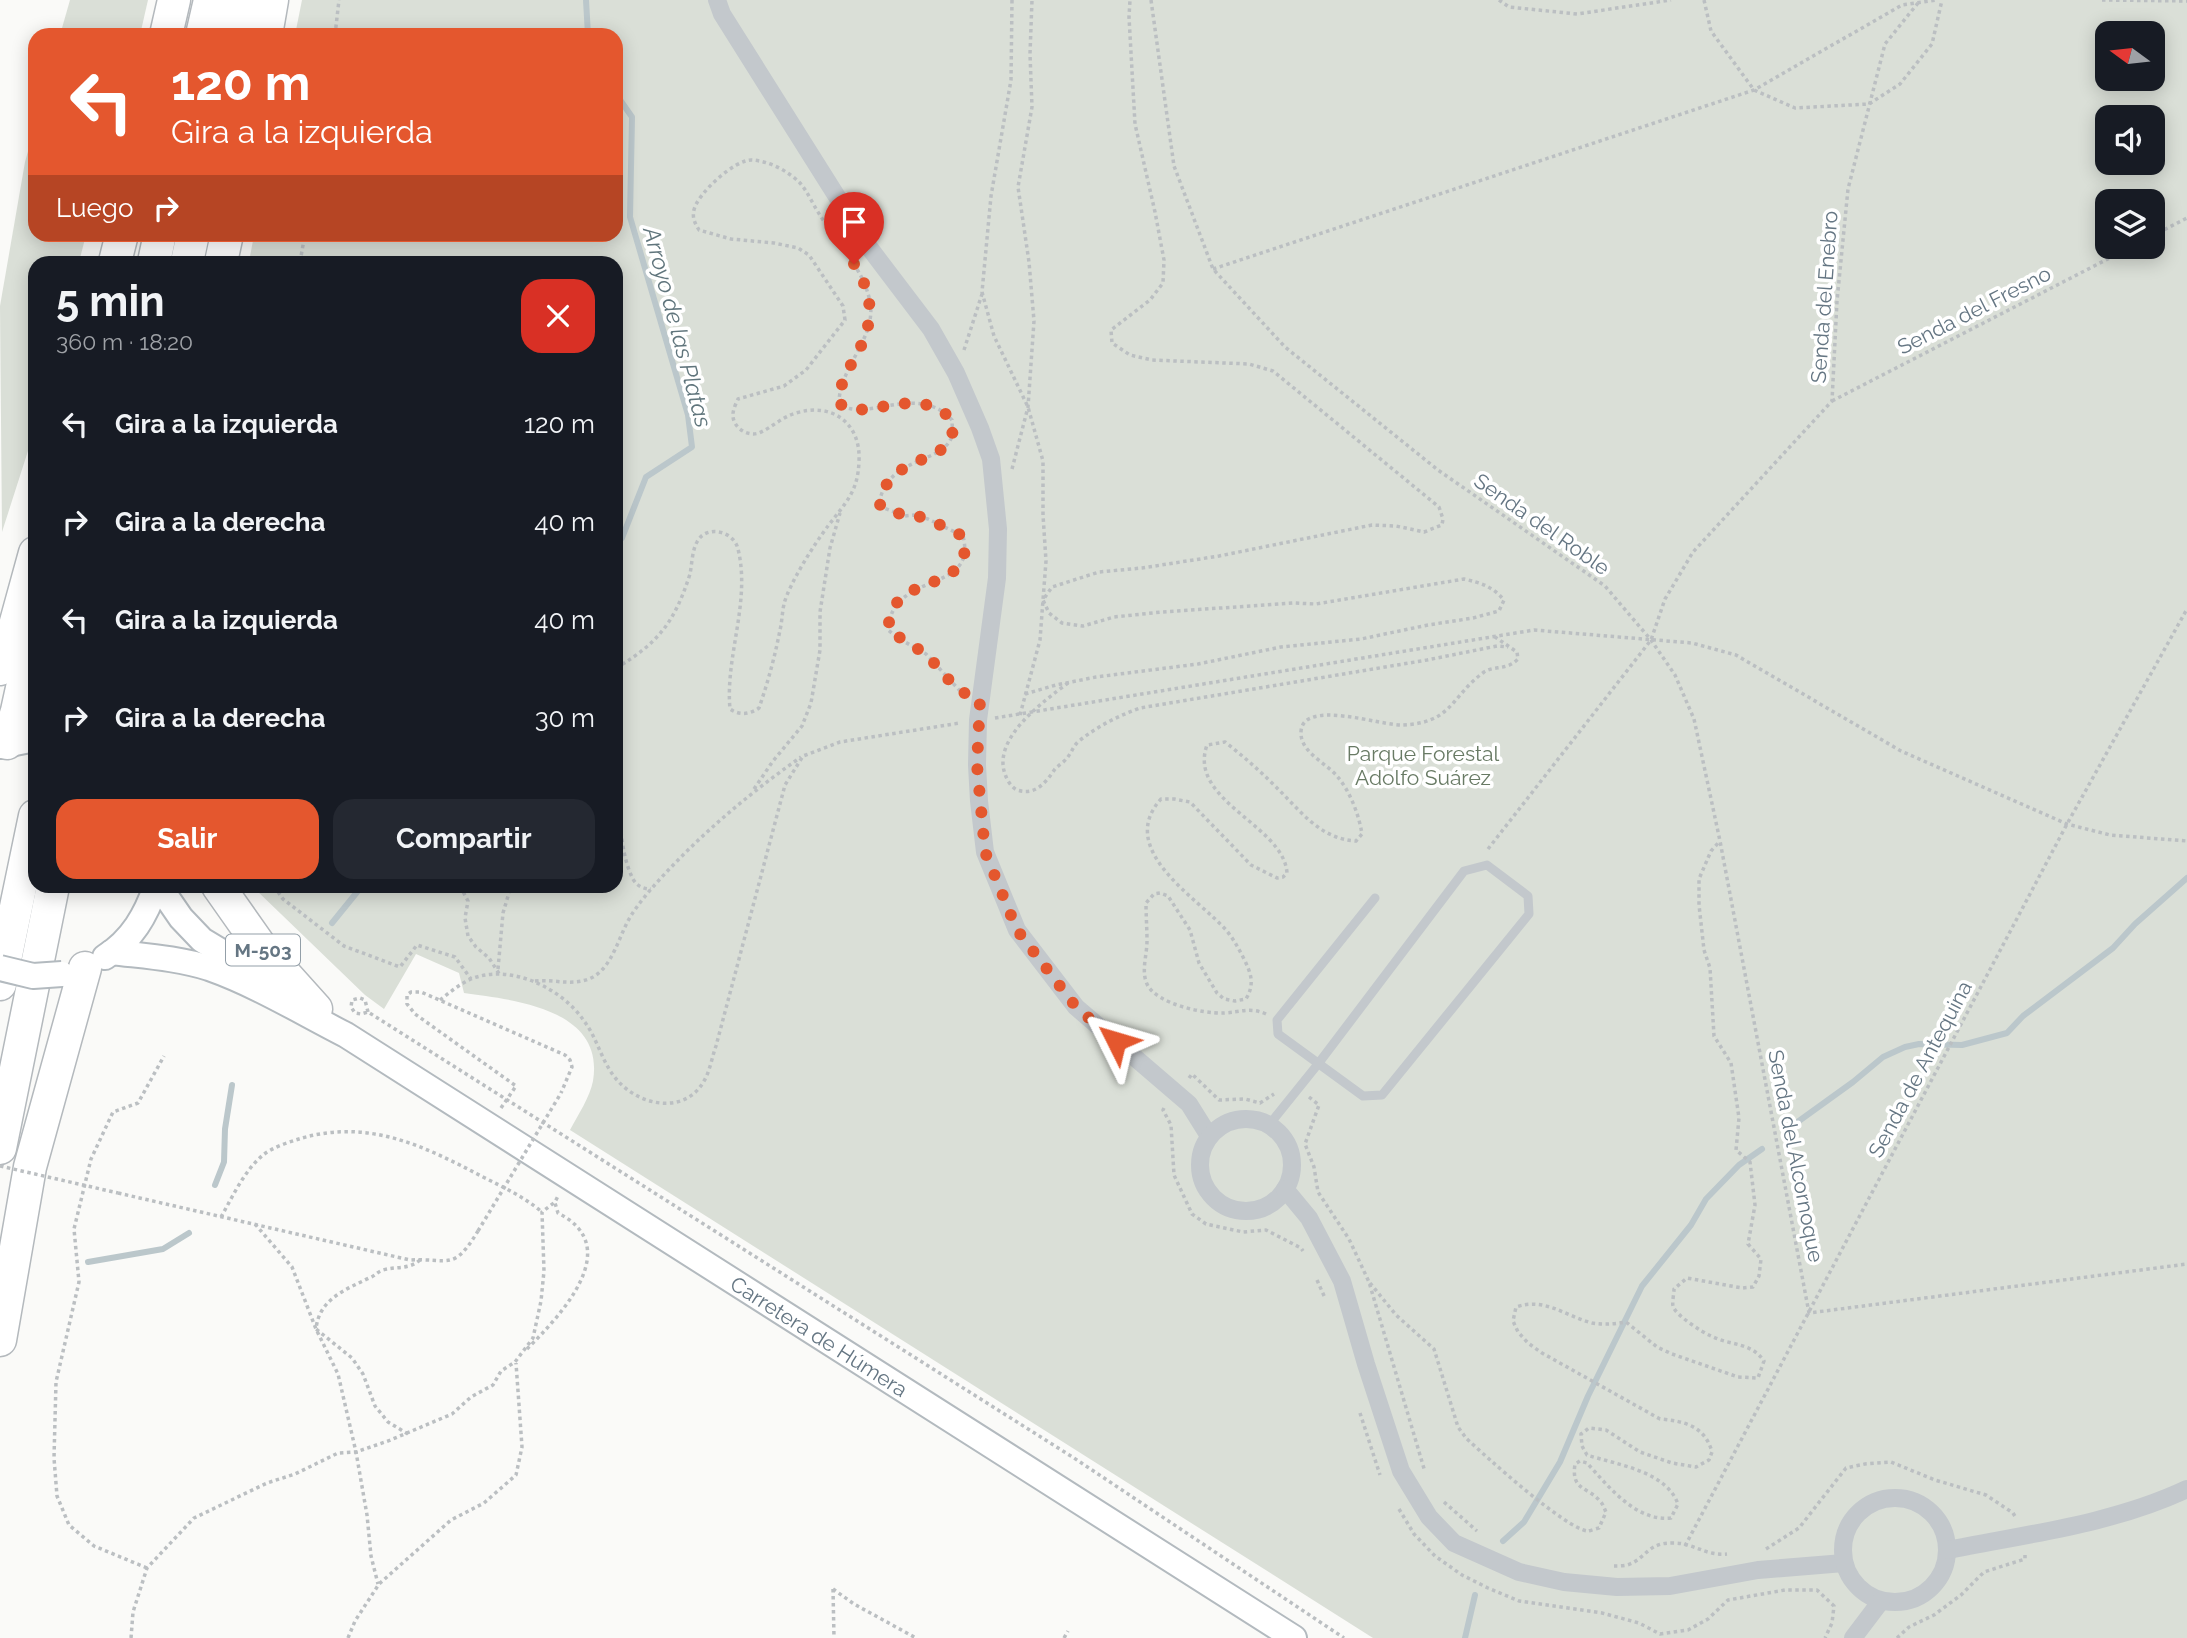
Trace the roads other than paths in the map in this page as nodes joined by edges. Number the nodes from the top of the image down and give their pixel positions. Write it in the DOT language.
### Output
graph roads {
  1 [pos="174,0"];
  2 [pos="210,0"];
  3 [pos="241,0"];
  4 [pos="272,0"];
  5 [pos="717,0"];
  6 [pos="168,28"];
  7 [pos="204,28"];
  8 [pos="235,28"];
  9 [pos="267,28"];
  10 [pos="28,581"];
  11 [pos="28,663"];
  12 [pos="0,669"];
  13 [pos="18,742"];
  14 [pos="28,850"];
  15 [pos="52,893"];
  16 [pos="155,893"];
  17 [pos="163,893"];
  18 [pos="223,893"];
  19 [pos="1375,898"];
  20 [pos="112,952"];
  21 [pos="0,968"];
  22 [pos="74,971"];
  23 [pos="0,984"];
  24 [pos="316,1009"];
  25 [pos="345,1035"];
  26 [pos="1318,1064"];
  27 [pos="1269,1125"];
  28 [pos="1209,1136"];
  29 [pos="0,1148"];
  30 [pos="1285,1189"];
  31 [pos="0,1340"];
  32 [pos="2187,1489"];
  33 [pos="1948,1550"];
  34 [pos="1844,1563"];
  35 [pos="1233,1600"];
  36 [pos="1881,1601"];
  37 [pos="1261,1638"];
  38 [pos="1294,1638"];
  39 [pos="1853,1638"];
  1 -- 6 [label="highway"];
  2 -- 7 [label="highway"];
  3 -- 8 [label="highway"];
  4 -- 9 [label="highway"];
  5 -- 28 [label="street"];
  10 -- 12 [label="highway"];
  11 -- 13 [label="highway"];
  14 -- 23 [label="highway"];
  15 -- 29 [label="highway"];
  16 -- 20 [label="main road"];
  17 -- 24 [label="main road, Carretera de Húmera"];
  18 -- 24 [label="highway, M-503"];
  19 -- 26 [label="lane"];
  20 -- 22 [label="main road"];
  20 -- 25 [label="main road, Carretera de Húmera"];
  21 -- 22 [label="main road, bridge"];
  22 -- 31 [label="highway"];
  24 -- 25 [label="main road, Carretera de Húmera"];
  25 -- 35 [label="main road, Carretera de Húmera"];
  26 -- 26 [label="lane"];
  26 -- 27 [label="lane"];
  27 -- 28 [label="street"];
  27 -- 30 [label="street"];
  28 -- 30 [label="street"];
  30 -- 34 [label="street"];
  32 -- 33 [label="street"];
  33 -- 34 [label="street"];
  33 -- 36 [label="street"];
  34 -- 36 [label="street"];
  35 -- 37 [label="main road"];
  35 -- 38 [label="main road, Carretera de Húmera"];
  36 -- 39 [label="street"];
}
